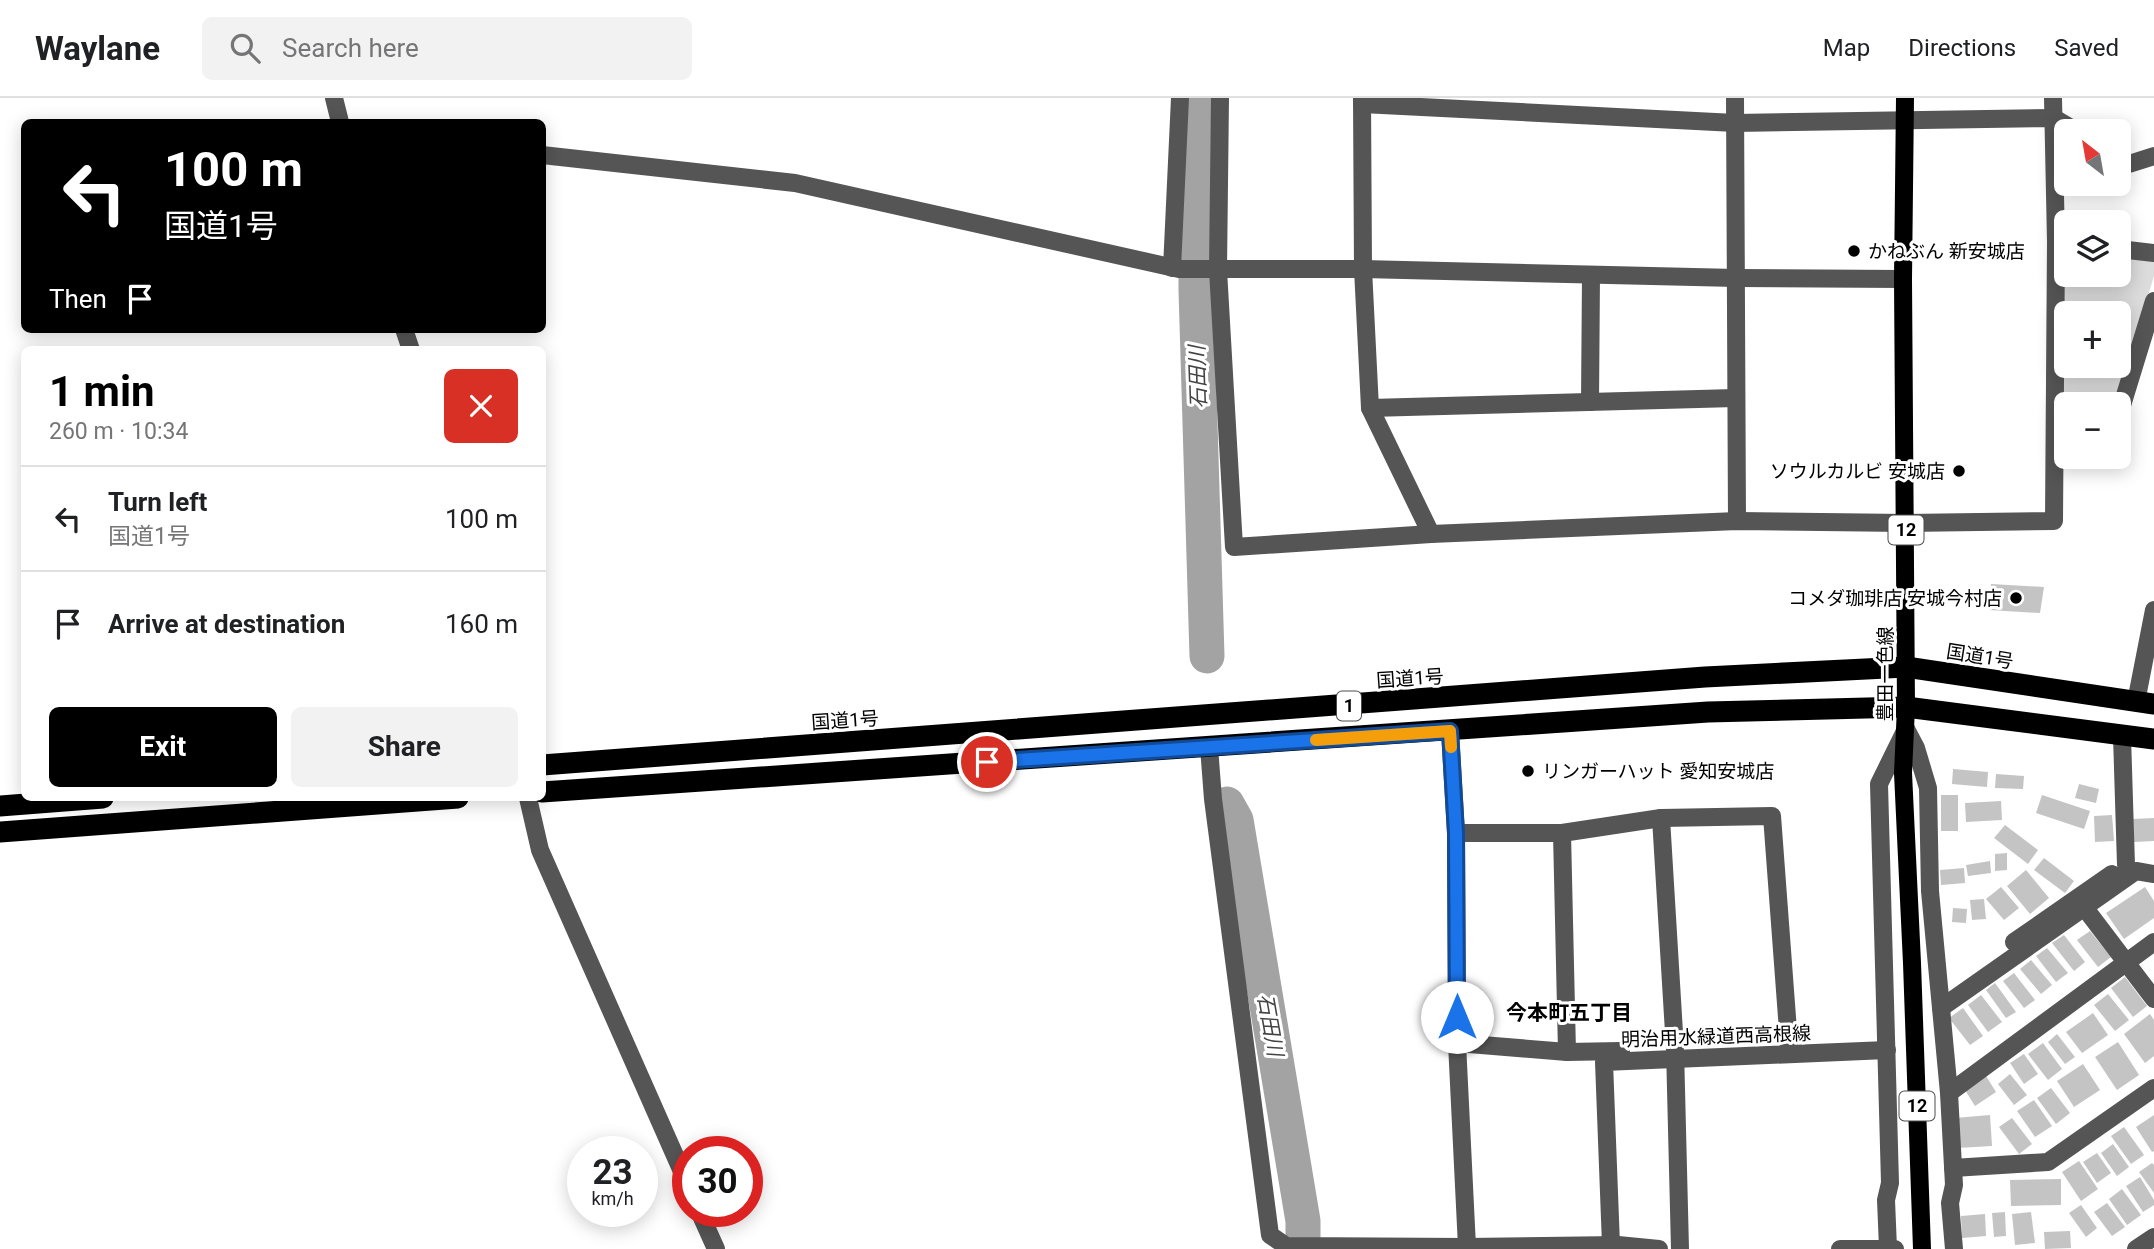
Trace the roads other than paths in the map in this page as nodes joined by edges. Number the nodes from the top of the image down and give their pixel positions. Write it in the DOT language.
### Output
graph roads {
  1 [pos="334,98"];
  2 [pos="1180,98"];
  3 [pos="1220,98"];
  4 [pos="1735,98"];
  5 [pos="1905,98"];
  6 [pos="2053,98"];
  7 [pos="1362,101"];
  8 [pos="2054,118"];
  9 [pos="339,119"];
  10 [pos="1904,121"];
  11 [pos="1735,123"];
  12 [pos="546,155"];
  13 [pos="2154,156"];
  14 [pos="2132,163"];
  15 [pos="2059,210"];
  16 [pos="2131,250"];
  17 [pos="2154,253"];
  18 [pos="1175,268"];
  19 [pos="1363,269"];
  20 [pos="1215,270"];
  21 [pos="1591,275"];
  22 [pos="1736,278"];
  23 [pos="1903,279"];
  24 [pos="2061,287"];
  25 [pos="2154,301"];
  26 [pos="2061,392"];
  27 [pos="2126,392"];
  28 [pos="1735,398"];
  29 [pos="1590,402"];
  30 [pos="1370,408"];
  31 [pos="2058,469"];
  32 [pos="1737,521"];
  33 [pos="1906,523"];
  34 [pos="1431,534"];
  35 [pos="2154,610"];
  36 [pos="1906,667"];
  37 [pos="2145,703"];
  38 [pos="1906,707"];
  39 [pos="1906,729"];
  40 [pos="1450,731"];
  41 [pos="2122,736"];
  42 [pos="2154,739"];
  43 [pos="1209,747"];
  44 [pos="546,765"];
  45 [pos="546,792"];
  46 [pos="49,801"];
  47 [pos="418,801"];
  48 [pos="529,801"];
  49 [pos="0,806"];
  50 [pos="1661,818"];
  51 [pos="0,832"];
  52 [pos="1456,833"];
  53 [pos="1562,833"];
  54 [pos="2126,864"];
  55 [pos="2154,868"];
  56 [pos="2154,874"];
  57 [pos="2081,902"];
  58 [pos="2154,942"];
  59 [pos="2127,962"];
  60 [pos="2154,999"];
  61 [pos="1941,1001"];
  62 [pos="1457,1044"];
  63 [pos="1789,1044"];
  64 [pos="1887,1045"];
  65 [pos="1567,1052"];
  66 [pos="1675,1054"];
  67 [pos="2154,1088"];
  68 [pos="1949,1093"];
  69 [pos="672,1149"];
  70 [pos="1953,1168"];
  71 [pos="706,1227"];
  72 [pos="2154,1237"];
  73 [pos="1611,1245"];
  74 [pos="1467,1247"];
  75 [pos="1888,1248"];
  76 [pos="716,1249"];
  77 [pos="1660,1249"];
  78 [pos="1680,1249"];
  79 [pos="1840,1249"];
  80 [pos="1895,1249"];
  81 [pos="1922,1249"];
  82 [pos="1954,1249"];
  83 [pos="2136,1249"];
  1 -- 9 [label="street"];
  2 -- 18 [label="street"];
  3 -- 20 [label="street"];
  4 -- 11 [label="street"];
  5 -- 10 [label="main road, 豊田一色線 / 12"];
  6 -- 8 [label="street"];
  7 -- 11 [label="street"];
  7 -- 19 [label="street"];
  8 -- 10 [label="street"];
  8 -- 15 [label="street"];
  10 -- 11 [label="street"];
  10 -- 23 [label="main road, 豊田一色線 / 12"];
  11 -- 22 [label="street"];
  12 -- 18 [label="street"];
  13 -- 14 [label="street"];
  16 -- 17 [label="street"];
  18 -- 20 [label="street"];
  19 -- 20 [label="street"];
  19 -- 21 [label="street"];
  19 -- 30 [label="street"];
  20 -- 34 [label="street"];
  21 -- 22 [label="street"];
  21 -- 29 [label="street"];
  22 -- 23 [label="street"];
  22 -- 28 [label="street"];
  23 -- 33 [label="main road, 豊田一色線 / 12"];
  24 -- 26 [label="street"];
  25 -- 27 [label="street"];
  28 -- 29 [label="street"];
  28 -- 32 [label="street"];
  29 -- 30 [label="street"];
  30 -- 34 [label="street"];
  31 -- 33 [label="street"];
  32 -- 33 [label="street"];
  32 -- 34 [label="street"];
  33 -- 36 [label="main road, 豊田一色線 / 12"];
  35 -- 37 [label="street"];
  36 -- 37 [label="highway, 国道1号 / 1"];
  36 -- 38 [label="main road, 豊田一色線 / 12"];
  36 -- 44 [label="highway, 国道1号 / 1"];
  38 -- 39 [label="main road, 豊田一色線 / 12"];
  38 -- 40 [label="highway, 1"];
  38 -- 41 [label="highway, 1"];
  39 -- 61 [label="street"];
  39 -- 64 [label="street"];
  39 -- 81 [label="main road, 豊田一色線 / 12"];
  40 -- 43 [label="highway, 1"];
  40 -- 52 [label="street"];
  41 -- 42 [label="highway, 1"];
  41 -- 54 [label="street"];
  43 -- 45 [label="highway, 1"];
  43 -- 74 [label="street"];
  46 -- 49 [label="highway"];
  47 -- 51 [label="highway"];
  48 -- 69 [label="street"];
  50 -- 53 [label="street"];
  50 -- 63 [label="street"];
  50 -- 66 [label="street"];
  52 -- 53 [label="street"];
  52 -- 62 [label="street"];
  53 -- 65 [label="street"];
  54 -- 55 [label="street"];
  54 -- 57 [label="street"];
  56 -- 57 [label="street"];
  57 -- 59 [label="street"];
  57 -- 61 [label="street"];
  58 -- 59 [label="street"];
  59 -- 60 [label="street"];
  59 -- 68 [label="street"];
  61 -- 68 [label="street"];
  62 -- 65 [label="street"];
  62 -- 74 [label="street"];
  63 -- 64 [label="street"];
  63 -- 66 [label="street"];
  64 -- 66 [label="street, 明治用水緑道西高根線"];
  64 -- 75 [label="street"];
  65 -- 66 [label="street"];
  66 -- 73 [label="street, 明治用水緑道西高根線"];
  66 -- 78 [label="street"];
  67 -- 70 [label="street"];
  68 -- 70 [label="street"];
  70 -- 82 [label="street"];
  71 -- 76 [label="street"];
  72 -- 83 [label="street"];
  73 -- 74 [label="street"];
  73 -- 77 [label="street"];
  75 -- 79 [label="street"];
  75 -- 80 [label="street"];
}
